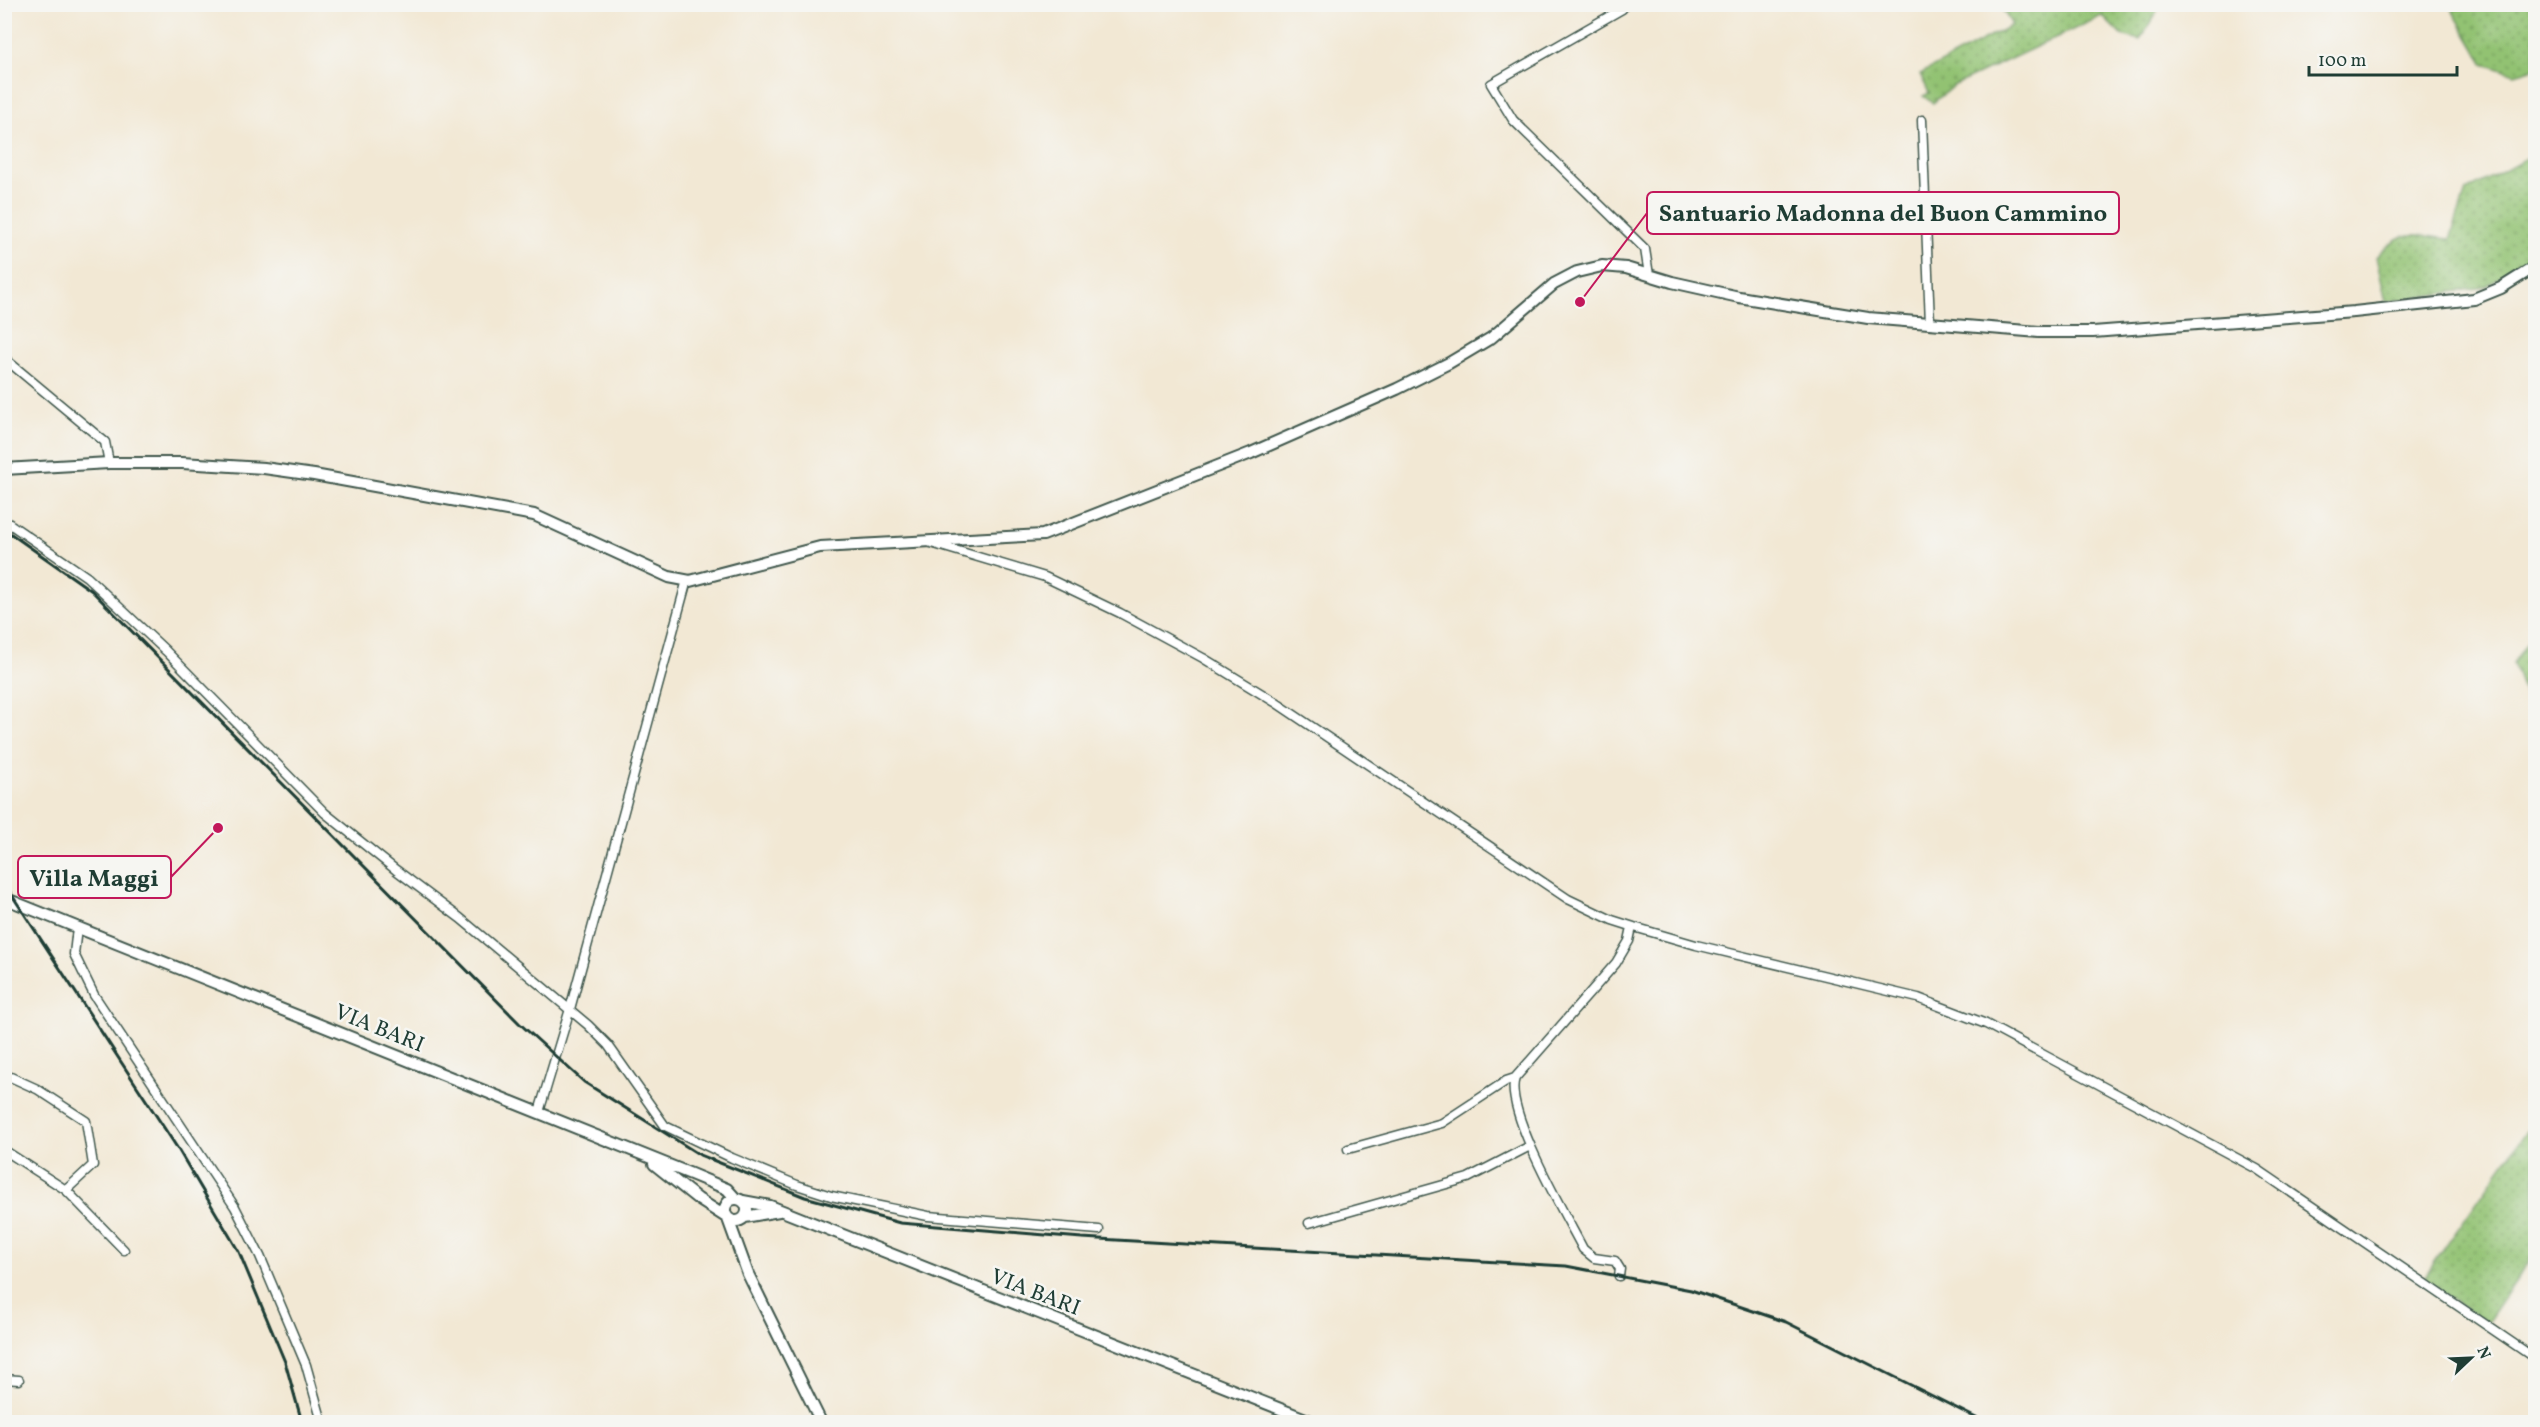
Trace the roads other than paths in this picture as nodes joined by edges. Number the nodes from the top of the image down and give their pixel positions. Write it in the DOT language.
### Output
graph roads {
  1 [pos="1622,9"];
  2 [pos="1922,120"];
  3 [pos="2535,266"];
  4 [pos="1649,275"];
  5 [pos="1930,324"];
  6 [pos="4,358"];
  7 [pos="109,463"];
  8 [pos="4,469"];
  9 [pos="4,520"];
  10 [pos="930,543"];
  11 [pos="687,580"];
  12 [pos="4,898"];
  13 [pos="1632,927"];
  14 [pos="77,928"];
  15 [pos="570,1009"];
  16 [pos="4,1074"];
  17 [pos="1515,1078"];
  18 [pos="539,1112"];
  19 [pos="1530,1146"];
  20 [pos="1348,1149"];
  21 [pos="4,1150"];
  22 [pos="647,1158"];
  23 [pos="66,1190"];
  24 [pos="740,1200"];
  25 [pos="779,1211"];
  26 [pos="727,1218"];
  27 [pos="744,1218"];
  28 [pos="1309,1223"];
  29 [pos="1099,1230"];
  30 [pos="124,1250"];
  31 [pos="740,1255"];
  32 [pos="1619,1276"];
  33 [pos="2535,1359"];
  34 [pos="4,1379"];
  35 [pos="20,1380"];
  36 [pos="322,1422"];
  37 [pos="821,1422"];
  38 [pos="1313,1422"];
  1 -- 4 [label="street"];
  2 -- 5 [label="street"];
  3 -- 5 [label="street"];
  4 -- 5 [label="street"];
  4 -- 10 [label="street"];
  6 -- 7 [label="street"];
  7 -- 8 [label="street"];
  7 -- 11 [label="street"];
  9 -- 15 [label="street"];
  10 -- 11 [label="street"];
  10 -- 13 [label="street"];
  11 -- 15 [label="street"];
  12 -- 14 [label="street, VIA BARI"];
  13 -- 17 [label="street"];
  13 -- 33 [label="street"];
  14 -- 18 [label="street, VIA BARI"];
  14 -- 36 [label="street"];
  15 -- 18 [label="street"];
  15 -- 29 [label="street"];
  16 -- 23 [label="street"];
  17 -- 19 [label="street"];
  17 -- 20 [label="street"];
  18 -- 22 [label="street, VIA BARI"];
  19 -- 28 [label="street"];
  19 -- 32 [label="street"];
  21 -- 23 [label="street"];
  22 -- 24 [label="street, VIA BARI"];
  22 -- 26 [label="street"];
  23 -- 30 [label="street"];
  24 -- 25 [label="street, VIA BARI"];
  24 -- 26 [label="street"];
  24 -- 27 [label="street"];
  25 -- 27 [label="street"];
  25 -- 38 [label="street, VIA BARI"];
  26 -- 27 [label="street"];
  26 -- 31 [label="street"];
  27 -- 31 [label="street"];
  31 -- 37 [label="street"];
  34 -- 35 [label="street"];
}
